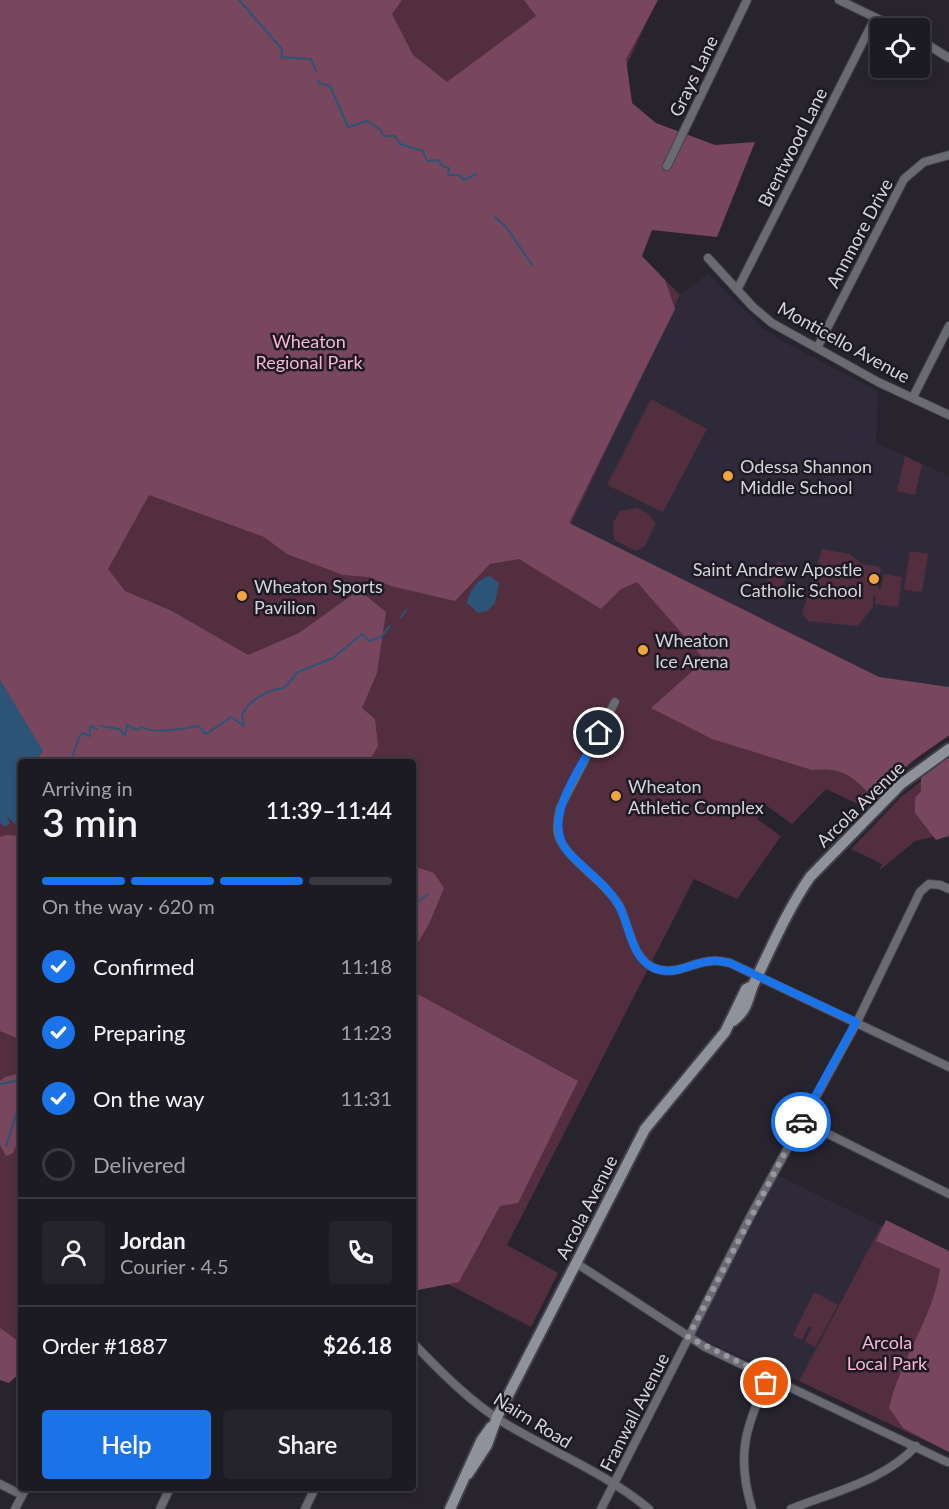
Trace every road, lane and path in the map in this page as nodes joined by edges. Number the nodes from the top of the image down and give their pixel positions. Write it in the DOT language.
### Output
graph roads {
  1 [pos="747,0"];
  2 [pos="839,0"];
  3 [pos="875,18"];
  4 [pos="870,28"];
  5 [pos="930,46"];
  6 [pos="949,58"];
  7 [pos="949,155"];
  8 [pos="667,166"];
  9 [pos="708,258"];
  10 [pos="737,291"];
  11 [pos="949,326"];
  12 [pos="817,348"];
  13 [pos="913,397"];
  14 [pos="949,415"];
  15 [pos="615,702"];
  16 [pos="949,749"];
  17 [pos="949,889"];
  18 [pos="758,974"];
  19 [pos="856,1022"];
  20 [pos="949,1067"];
  21 [pos="802,1121"];
  22 [pos="949,1194"];
  23 [pos="576,1263"];
  24 [pos="688,1337"];
  25 [pos="416,1346"];
  26 [pos="769,1377"];
  27 [pos="496,1420"];
  28 [pos="916,1446"];
  29 [pos="947,1462"];
  30 [pos="0,1484"];
  31 [pos="613,1485"];
  32 [pos="18,1490"];
  33 [pos="169,1491"];
  34 [pos="314,1491"];
  35 [pos="24,1492"];
  36 [pos="15,1509"];
  37 [pos="160,1509"];
  38 [pos="305,1509"];
  39 [pos="450,1509"];
  40 [pos="601,1509"];
  41 [pos="649,1509"];
  42 [pos="752,1509"];
  43 [pos="790,1509"];
  1 -- 8 [label="street, Grays Lane"];
  2 -- 3 [label="street"];
  4 -- 10 [label="street, Brentwood Lane"];
  5 -- 6 [label="street"];
  7 -- 12 [label="street, Annmore Drive"];
  9 -- 10 [label="street, Monticello Avenue"];
  10 -- 12 [label="street, Monticello Avenue"];
  11 -- 13 [label="street"];
  12 -- 13 [label="street, Monticello Avenue"];
  13 -- 14 [label="street, Monticello Avenue"];
  15 -- 18 [label="street"];
  16 -- 18 [label="street, Arcola Avenue"];
  17 -- 19 [label="street, Franwall Avenue"];
  18 -- 19 [label="street"];
  18 -- 23 [label="street, Arcola Avenue"];
  19 -- 20 [label="street"];
  19 -- 21 [label="street, Franwall Avenue"];
  21 -- 22 [label="street"];
  21 -- 24 [label="street, Franwall Avenue"];
  23 -- 24 [label="street"];
  23 -- 27 [label="street, Arcola Avenue"];
  24 -- 26 [label="street"];
  24 -- 31 [label="street, Franwall Avenue"];
  25 -- 27 [label="street, Nairn Road"];
  26 -- 28 [label="street"];
  26 -- 42 [label="street"];
  27 -- 31 [label="street, Nairn Road"];
  27 -- 39 [label="street, Arcola Avenue"];
  28 -- 29 [label="street"];
  28 -- 43 [label="street"];
  30 -- 32 [label="street"];
  31 -- 40 [label="street, Franwall Avenue"];
  31 -- 41 [label="street, Nairn Road"];
  33 -- 37 [label="street"];
  34 -- 38 [label="street"];
  35 -- 36 [label="street"];
}
